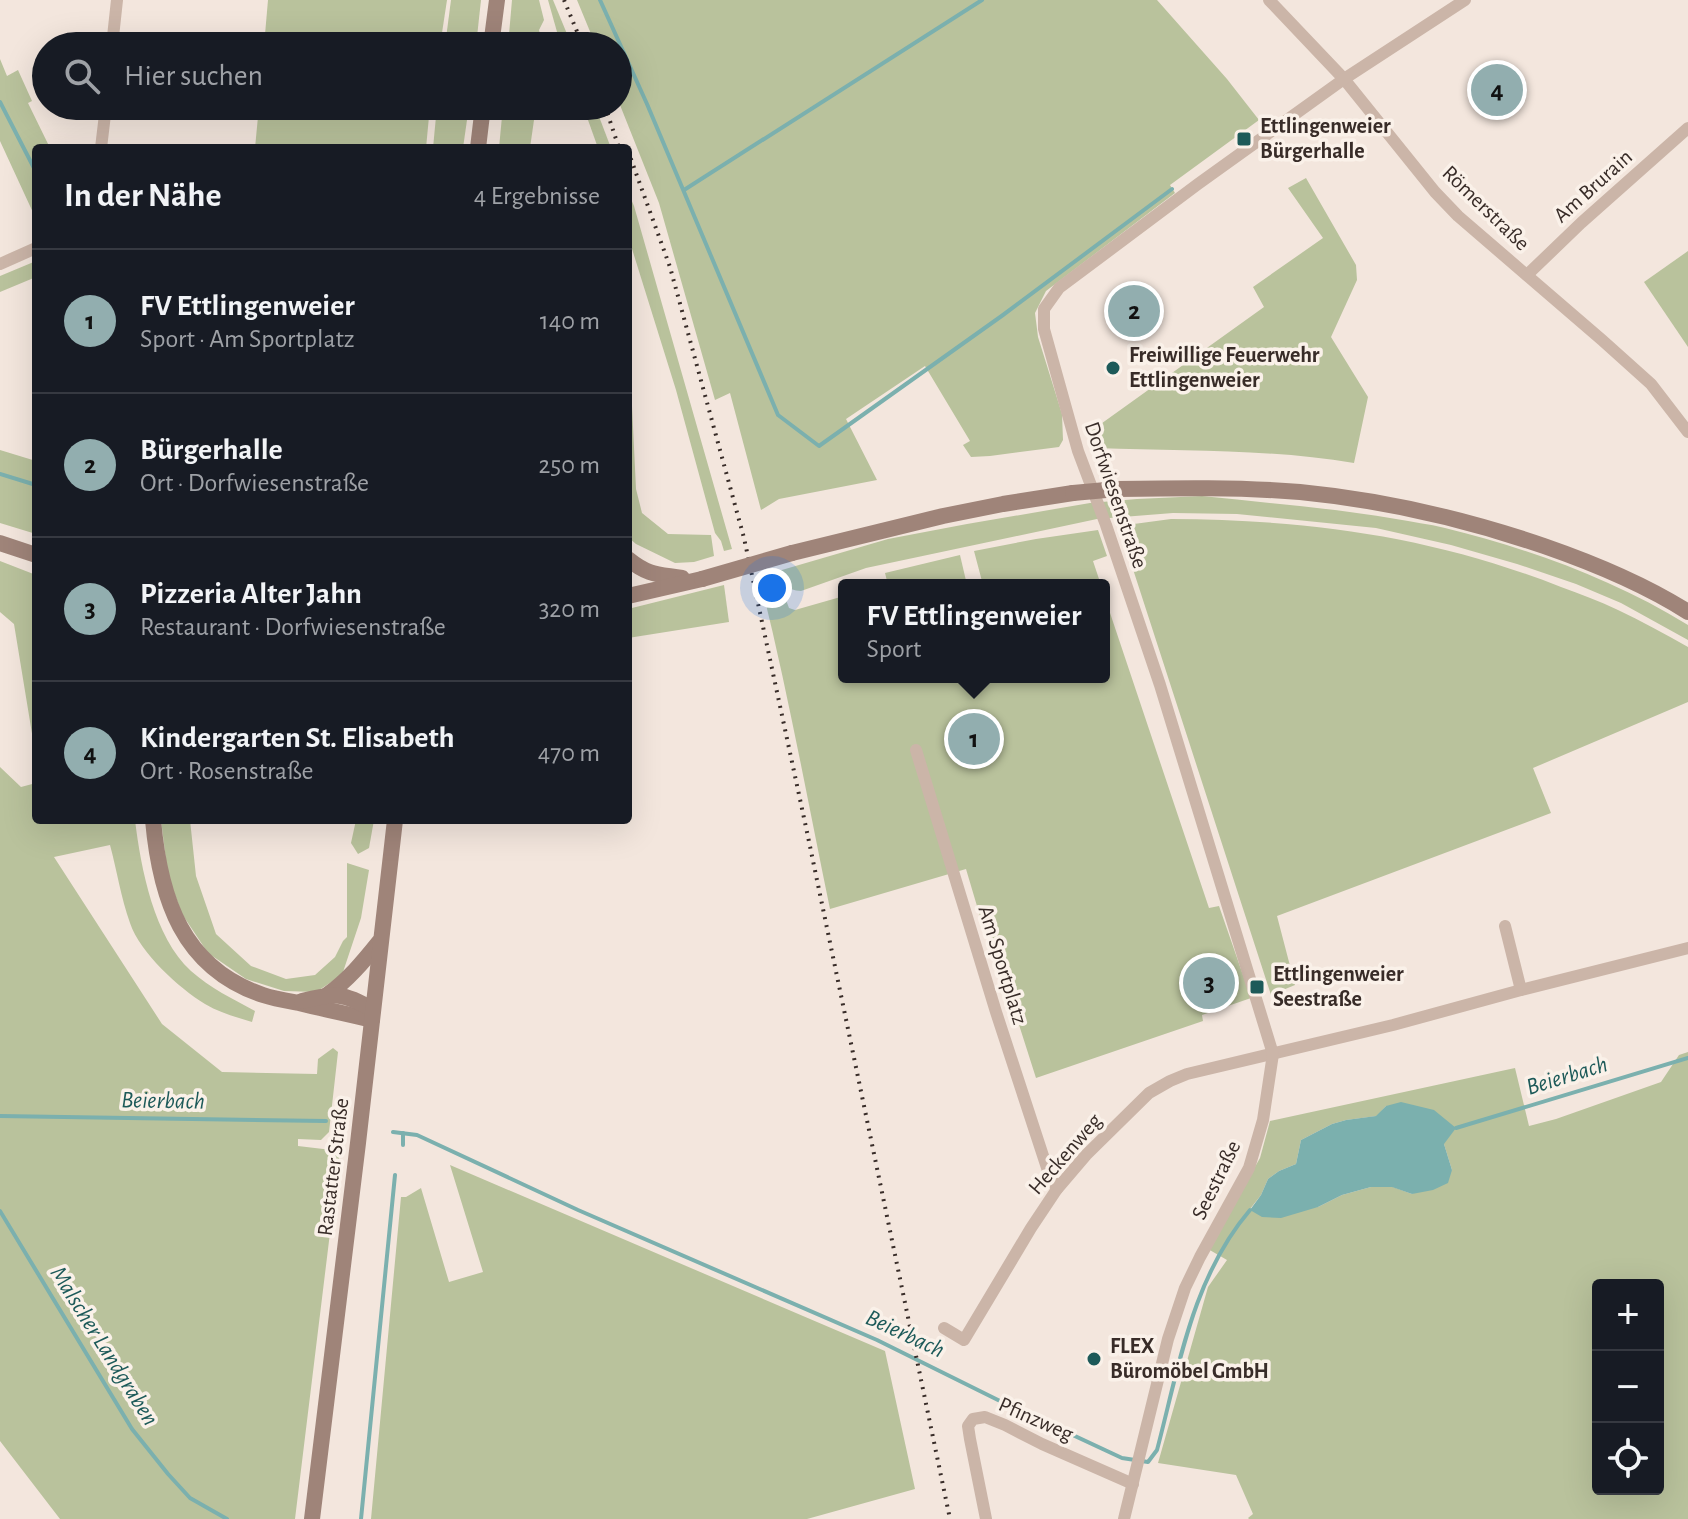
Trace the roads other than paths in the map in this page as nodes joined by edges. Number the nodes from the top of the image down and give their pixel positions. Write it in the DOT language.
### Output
graph roads {
  1 [pos="117,0"];
  2 [pos="497,0"];
  3 [pos="1269,0"];
  4 [pos="1465,0"];
  5 [pos="114,32"];
  6 [pos="493,32"];
  7 [pos="1344,79"];
  8 [pos="104,120"];
  9 [pos="481,120"];
  10 [pos="1688,128"];
  11 [pos="101,144"];
  12 [pos="478,144"];
  13 [pos="32,250"];
  14 [pos="0,264"];
  15 [pos="1527,275"];
  16 [pos="1688,432"];
  17 [pos="0,543"];
  18 [pos="32,554"];
  19 [pos="632,561"];
  20 [pos="697,579"];
  21 [pos="632,595"];
  22 [pos="1688,612"];
  23 [pos="916,750"];
  24 [pos="153,824"];
  25 [pos="395,824"];
  26 [pos="1505,926"];
  27 [pos="380,941"];
  28 [pos="1688,948"];
  29 [pos="1521,990"];
  30 [pos="327,995"];
  31 [pos="296,1003"];
  32 [pos="372,1015"];
  33 [pos="1273,1054"];
  34 [pos="1057,1189"];
  35 [pos="944,1328"];
  36 [pos="1133,1484"];
  37 [pos="1125,1518"];
  38 [pos="312,1519"];
  39 [pos="986,1519"];
  40 [pos="1134,1519"];
  1 -- 5 [label="street"];
  2 -- 6 [label="main road"];
  3 -- 7 [label="street, Römerstraße"];
  4 -- 7 [label="street, Dorfwiesenstraße"];
  7 -- 15 [label="street, Römerstraße"];
  7 -- 33 [label="street, Dorfwiesenstraße"];
  8 -- 11 [label="street"];
  9 -- 12 [label="main road"];
  10 -- 15 [label="street, Am Brurain"];
  13 -- 14 [label="street"];
  15 -- 16 [label="street, Römerstraße"];
  17 -- 18 [label="main road"];
  19 -- 20 [label="main road"];
  20 -- 21 [label="main road"];
  20 -- 22 [label="main road, bridge"];
  23 -- 34 [label="street, Am Sportplatz"];
  24 -- 31 [label="main road"];
  25 -- 27 [label="main road, Rastatter Straße"];
  26 -- 29 [label="street"];
  27 -- 30 [label="main road"];
  27 -- 32 [label="main road, Rastatter Straße"];
  28 -- 29 [label="street"];
  29 -- 33 [label="street"];
  30 -- 31 [label="main road"];
  30 -- 32 [label="main road"];
  31 -- 32 [label="main road"];
  32 -- 38 [label="main road, Rastatter Straße"];
  33 -- 34 [label="street, Heckenweg"];
  33 -- 36 [label="street, Seestraße"];
  34 -- 35 [label="street, Heckenweg"];
  36 -- 37 [label="street, Seestraße"];
  36 -- 39 [label="street, Pfinzweg"];
  37 -- 40 [label="street"];
}
